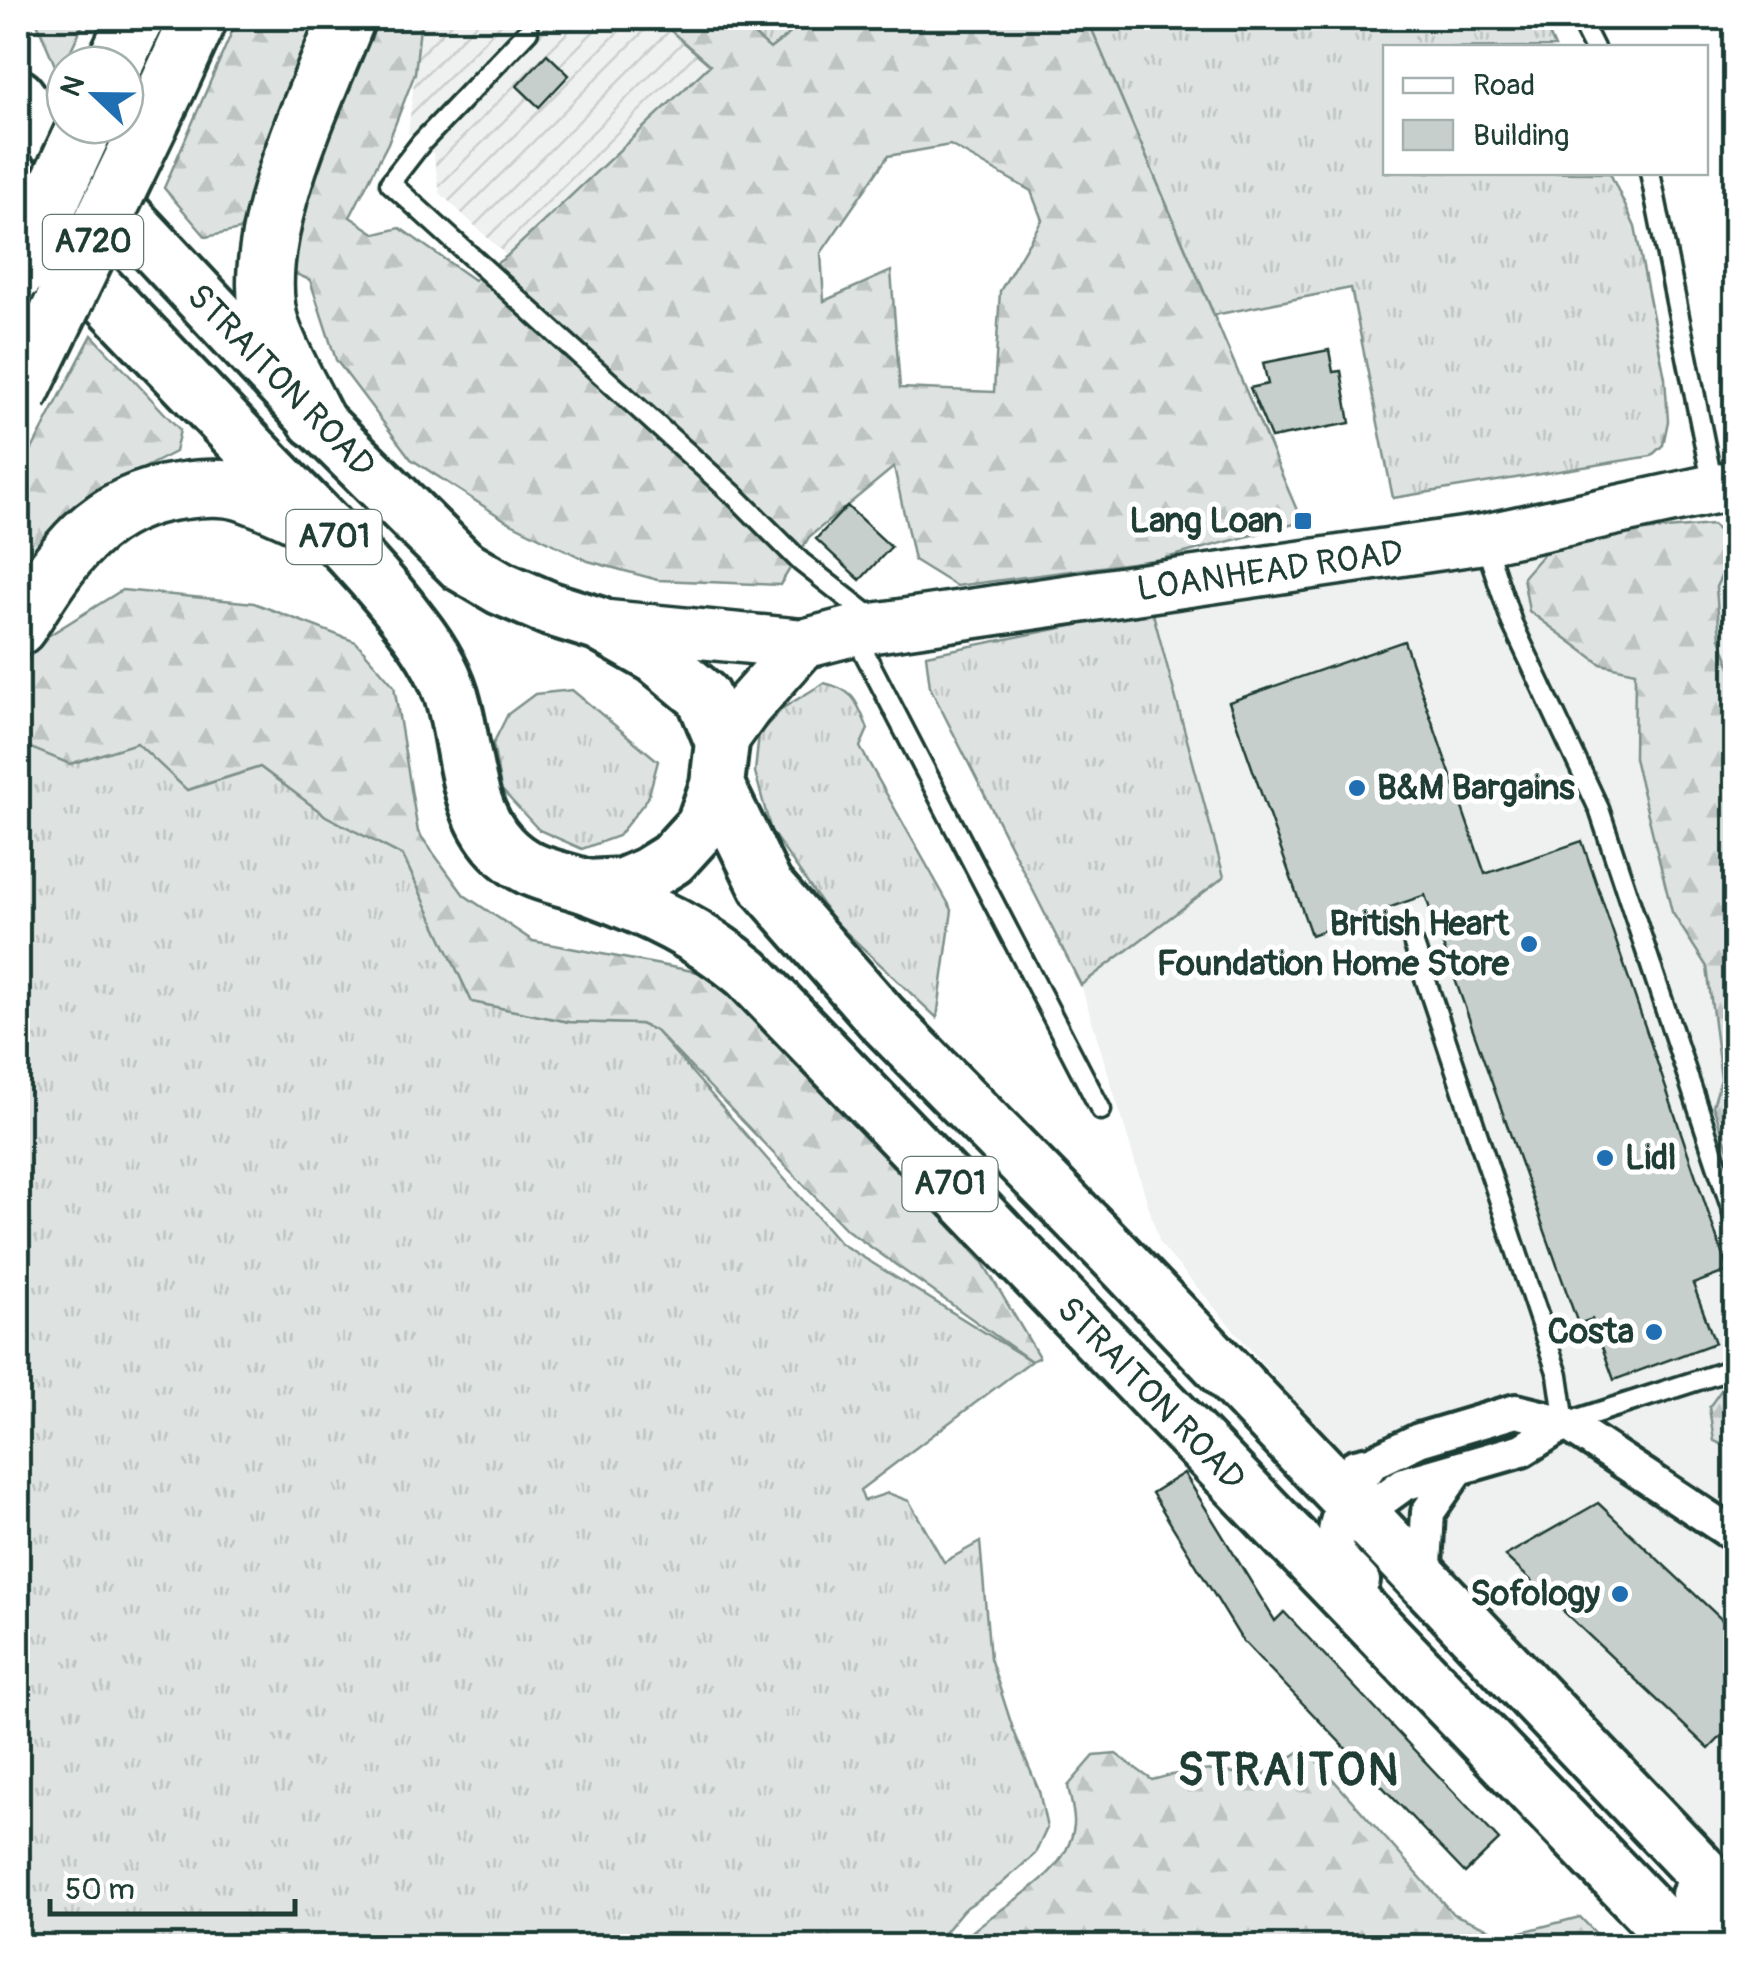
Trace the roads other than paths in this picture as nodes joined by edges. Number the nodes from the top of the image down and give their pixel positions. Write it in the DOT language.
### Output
graph roads {
  1 [pos="199,18"];
  2 [pos="347,18"];
  3 [pos="1580,18"];
  4 [pos="528,31"];
  5 [pos="1593,45"];
  6 [pos="18,96"];
  7 [pos="77,145"];
  8 [pos="1651,175"];
  9 [pos="18,206"];
  10 [pos="18,272"];
  11 [pos="18,397"];
  12 [pos="316,420"];
  13 [pos="1725,488"];
  14 [pos="326,528"];
  15 [pos="1484,539"];
  16 [pos="598,624"];
  17 [pos="18,627"];
  18 [pos="868,629"];
  19 [pos="803,644"];
  20 [pos="720,764"];
  21 [pos="588,886"];
  22 [pos="1414,945"];
  23 [pos="1101,1110"];
  24 [pos="1736,1222"];
  25 [pos="1736,1368"];
  26 [pos="1566,1423"];
  27 [pos="1458,1469"];
  28 [pos="1354,1503"];
  29 [pos="1280,1528"];
  30 [pos="1736,1536"];
  31 [pos="1424,1583"];
  32 [pos="1640,1808"];
  33 [pos="1594,1853"];
  34 [pos="1736,1908"];
  35 [pos="1736,1944"];
  36 [pos="1683,1946"];
  1 -- 11 [label="highway, A720, bridge"];
  2 -- 12 [label="highway"];
  3 -- 5 [label="lane"];
  4 -- 18 [label="lane"];
  6 -- 12 [label="main road, STRAITON ROAD / A701"];
  7 -- 10 [label="highway, A720, bridge"];
  8 -- 13 [label="lane"];
  9 -- 14 [label="main road, STRAITON ROAD / A701"];
  12 -- 16 [label="main road, STRAITON ROAD / A701"];
  13 -- 15 [label="main road, LOANHEAD ROAD"];
  14 -- 17 [label="highway"];
  14 -- 21 [label="main road, STRAITON ROAD / A701"];
  15 -- 18 [label="main road, LOANHEAD ROAD"];
  15 -- 24 [label="lane"];
  16 -- 19 [label="main road, LOANHEAD ROAD"];
  16 -- 20 [label="main road, STRAITON ROAD / A701"];
  18 -- 19 [label="main road, LOANHEAD ROAD"];
  18 -- 23 [label="lane"];
  19 -- 20 [label="main road"];
  20 -- 21 [label="main road, STRAITON ROAD / A701"];
  20 -- 28 [label="main road, STRAITON ROAD / A701"];
  21 -- 29 [label="main road, STRAITON ROAD / A701"];
  22 -- 26 [label="lane"];
  25 -- 26 [label="lane"];
  26 -- 27 [label="street"];
  26 -- 28 [label="street"];
  26 -- 30 [label="street"];
  27 -- 28 [label="street"];
  27 -- 31 [label="street"];
  28 -- 29 [label="street"];
  28 -- 31 [label="main road, STRAITON ROAD / A701"];
  28 -- 33 [label="street"];
  29 -- 33 [label="main road, STRAITON ROAD / A701"];
  31 -- 32 [label="main road, STRAITON ROAD / A701"];
  32 -- 34 [label="main road, STRAITON ROAD / A701"];
  32 -- 35 [label="street"];
  33 -- 36 [label="main road, STRAITON ROAD / A701"];
}
